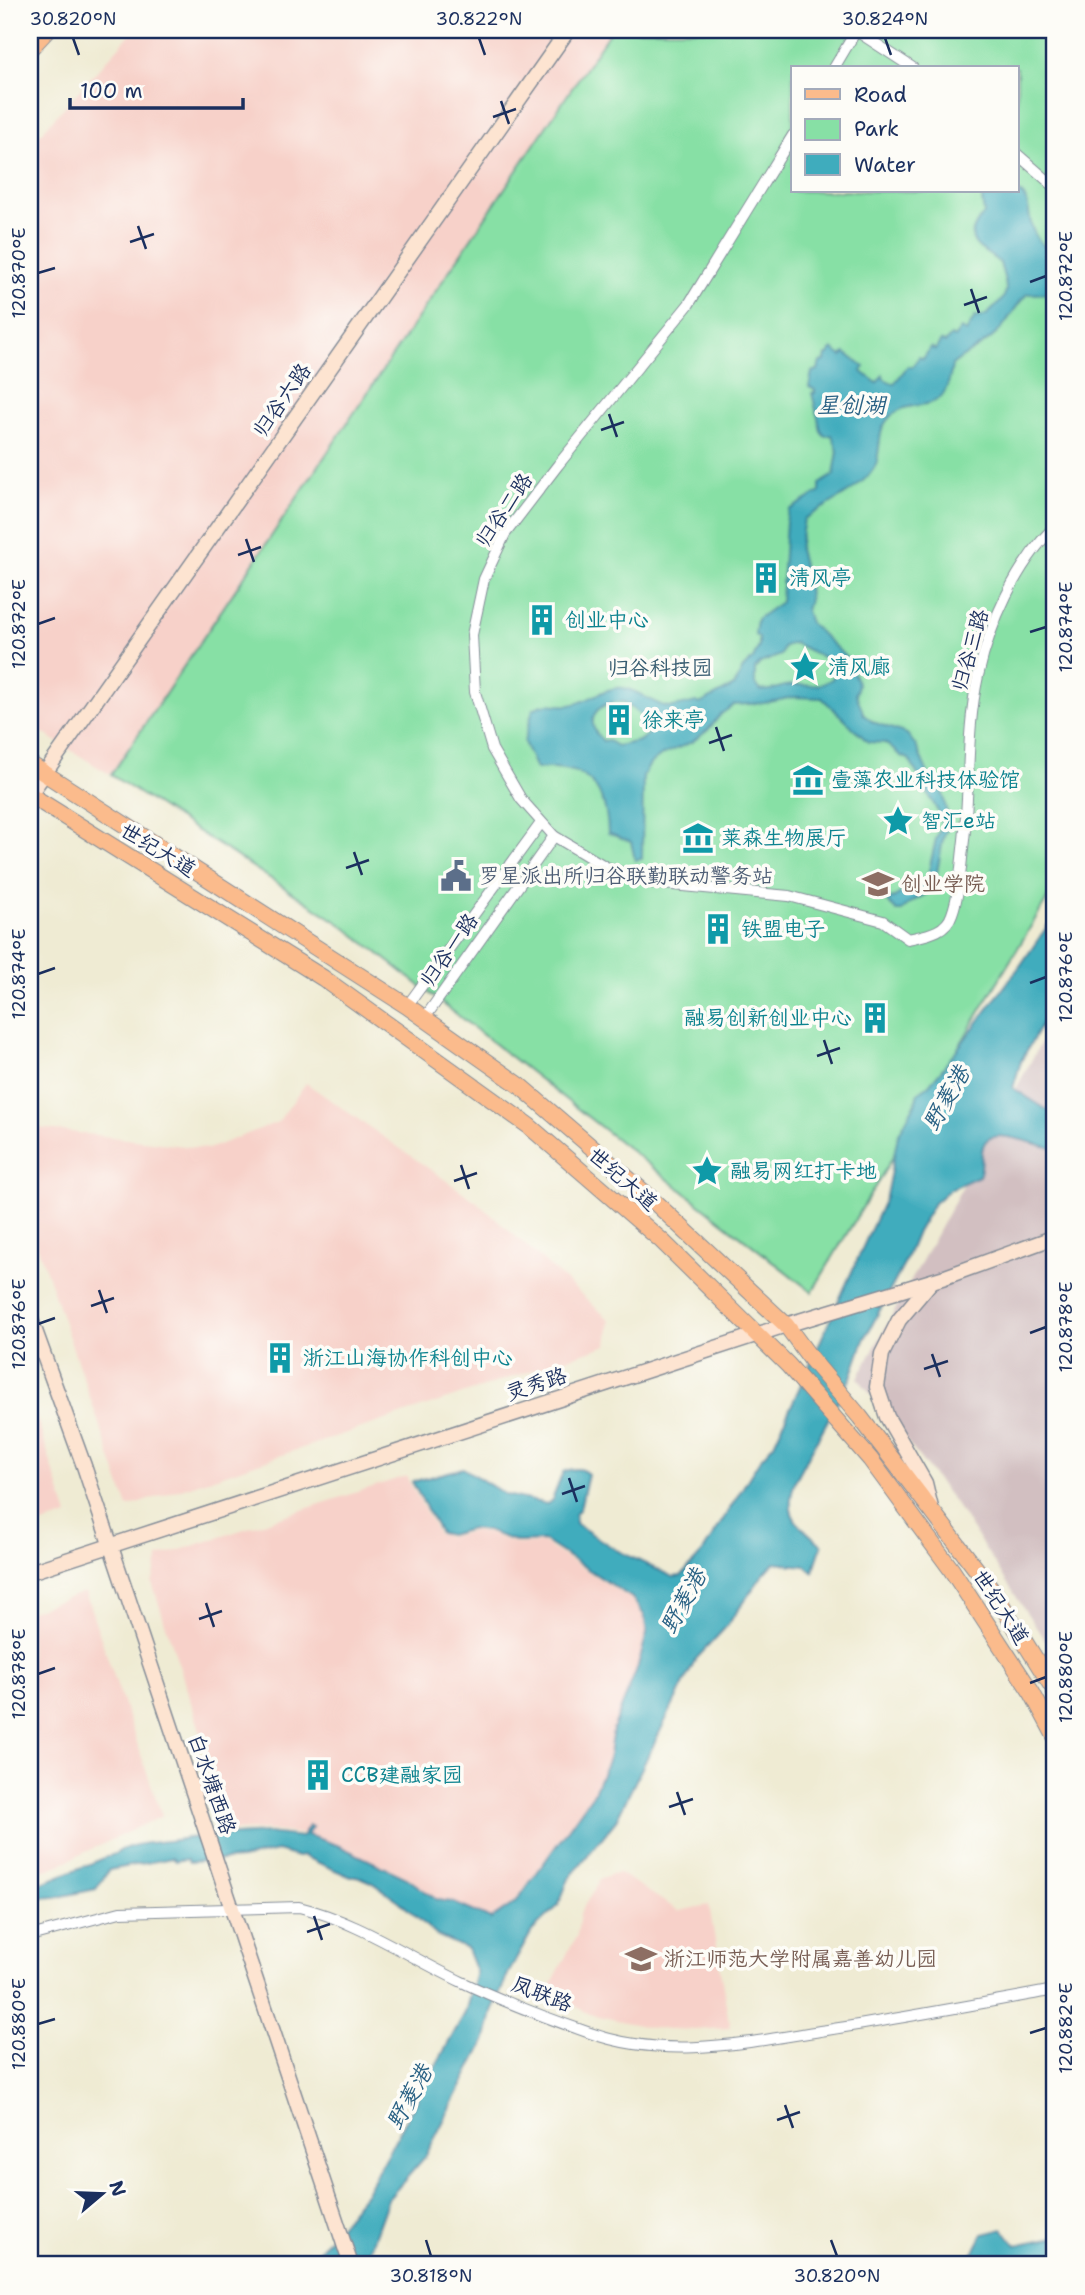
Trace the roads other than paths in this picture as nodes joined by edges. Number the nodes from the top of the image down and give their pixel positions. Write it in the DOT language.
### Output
graph roads {
  1 [pos="46,30"];
  2 [pos="568,30"];
  3 [pos="856,30"];
  4 [pos="30,47"];
  5 [pos="835,66"];
  6 [pos="910,66"];
  7 [pos="791,138"];
  8 [pos="1018,155"];
  9 [pos="1055,187"];
  10 [pos="1055,526"];
  11 [pos="30,764"];
  12 [pos="46,774"];
  13 [pos="30,795"];
  14 [pos="541,823"];
  15 [pos="554,836"];
  16 [pos="908,939"];
  17 [pos="407,1006"];
  18 [pos="424,1019"];
  19 [pos="1055,1237"];
  20 [pos="931,1282"];
  21 [pos="30,1317"];
  22 [pos="786,1325"];
  23 [pos="757,1335"];
  24 [pos="931,1510"];
  25 [pos="110,1545"];
  26 [pos="30,1572"];
  27 [pos="1055,1690"];
  28 [pos="1055,1736"];
  29 [pos="232,1909"];
  30 [pos="30,1936"];
  31 [pos="1055,1990"];
  32 [pos="351,2265"];
  1 -- 4 [label="highway"];
  2 -- 12 [label="street, 归谷六路"];
  3 -- 5 [label="street"];
  3 -- 6 [label="street"];
  7 -- 14 [label="street, 归谷二路"];
  8 -- 9 [label="street"];
  10 -- 16 [label="street, 归谷三路"];
  11 -- 12 [label="main road, 世纪大道"];
  12 -- 13 [label="street, 归谷六路"];
  12 -- 17 [label="main road, 世纪大道"];
  13 -- 23 [label="main road, 世纪大道"];
  14 -- 15 [label="street, 归谷二路"];
  14 -- 17 [label="street, 归谷一路"];
  15 -- 16 [label="street, 归谷二路"];
  15 -- 18 [label="street, 归谷一路"];
  17 -- 18 [label="main road, 世纪大道"];
  18 -- 22 [label="main road, 世纪大道"];
  19 -- 20 [label="street, 灵秀路"];
  20 -- 22 [label="street, 灵秀路"];
  20 -- 24 [label="street"];
  21 -- 25 [label="street, 白水塘西路"];
  22 -- 23 [label="street, 灵秀路"];
  22 -- 24 [label="main road, 世纪大道"];
  23 -- 25 [label="street, 灵秀路"];
  23 -- 28 [label="main road, 世纪大道"];
  24 -- 27 [label="main road, 世纪大道"];
  25 -- 26 [label="street, 灵秀路"];
  25 -- 29 [label="street, 白水塘西路"];
  29 -- 30 [label="street, 凤联路"];
  29 -- 31 [label="street, 凤联路"];
  29 -- 32 [label="street, 白水塘西路"];
}
